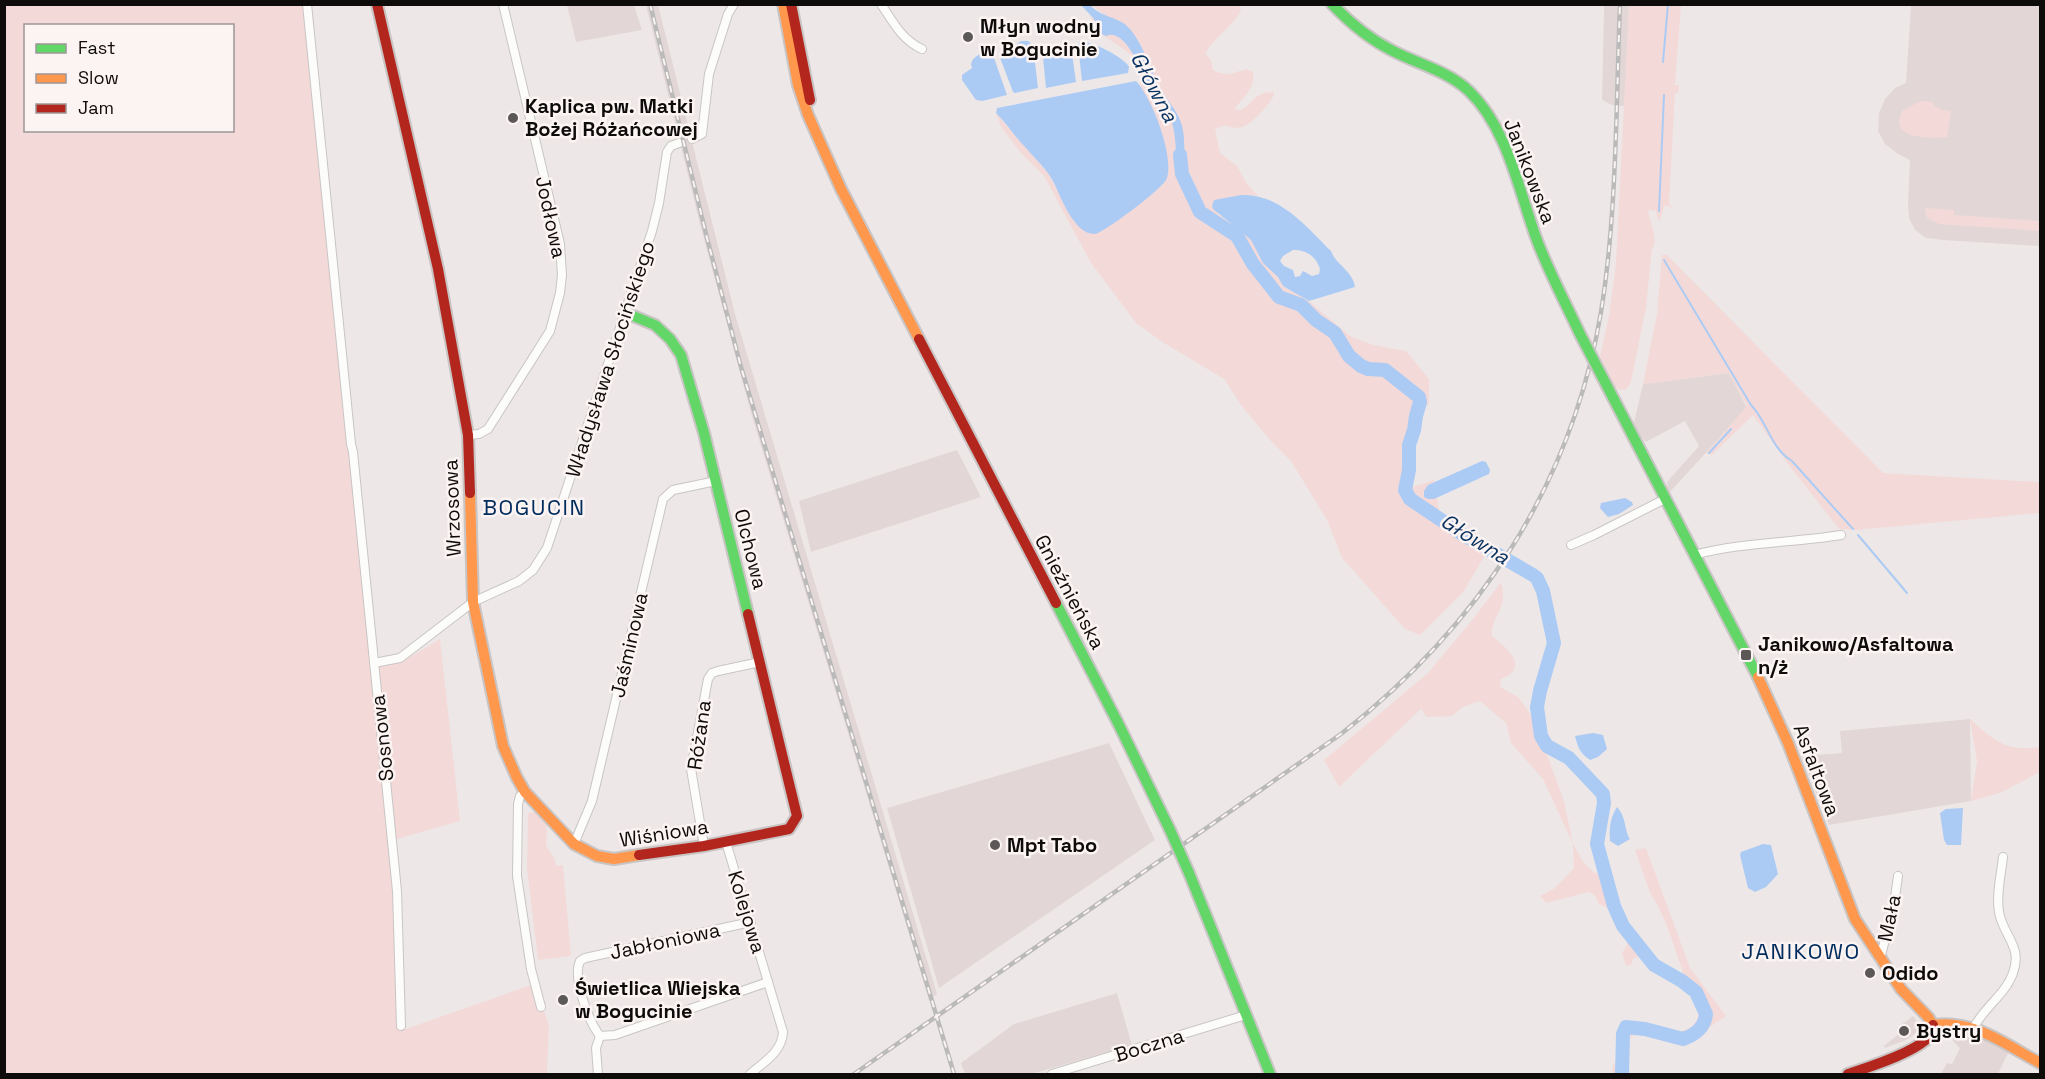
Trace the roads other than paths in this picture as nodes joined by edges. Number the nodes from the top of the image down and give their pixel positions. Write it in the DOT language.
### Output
graph roads {
  1 [pos="307,4"];
  2 [pos="376,4"];
  3 [pos="503,4"];
  4 [pos="734,4"];
  5 [pos="783,4"];
  6 [pos="790,4"];
  7 [pos="881,4"];
  8 [pos="1332,4"];
  9 [pos="922,49"];
  10 [pos="818,135"];
  11 [pos="692,140"];
  12 [pos="679,143"];
  13 [pos="626,313"];
  14 [pos="1622,416"];
  15 [pos="468,435"];
  16 [pos="716,481"];
  17 [pos="1665,499"];
  18 [pos="1841,535"];
  19 [pos="1571,544"];
  20 [pos="1694,555"];
  21 [pos="473,602"];
  22 [pos="760,662"];
  23 [pos="374,663"];
  24 [pos="525,792"];
  25 [pos="794,823"];
  26 [pos="726,842"];
  27 [pos="573,844"];
  28 [pos="704,846"];
  29 [pos="2003,857"];
  30 [pos="1898,876"];
  31 [pos="751,922"];
  32 [pos="1880,958"];
  33 [pos="768,982"];
  34 [pos="541,1007"];
  35 [pos="1246,1015"];
  36 [pos="1933,1025"];
  37 [pos="401,1026"];
  38 [pos="1973,1029"];
  39 [pos="600,1036"];
  40 [pos="2040,1063"];
  41 [pos="598,1074"];
  42 [pos="750,1074"];
  43 [pos="1052,1074"];
  44 [pos="1270,1074"];
  45 [pos="1848,1074"];
  1 -- 23 [label="street, Sosnowa"];
  2 -- 15 [label="street, Wrzosowa"];
  3 -- 15 [label="street, Jodłowa"];
  4 -- 11 [label="street"];
  5 -- 10 [label="street, Gnieźnieńska"];
  6 -- 10 [label="street, Gnieźnieńska"];
  7 -- 9 [label="street"];
  8 -- 14 [label="street, Janikowska, bridge"];
  10 -- 35 [label="street, Gnieźnieńska, bridge"];
  12 -- 13 [label="street, Władysława Słocińskiego"];
  13 -- 16 [label="street, Olchowa"];
  13 -- 21 [label="street, Władysława Słocińskiego"];
  14 -- 17 [label="street, Asfaltowa"];
  15 -- 21 [label="street, Wrzosowa"];
  16 -- 22 [label="street, Olchowa"];
  16 -- 27 [label="street, Jaśminowa"];
  17 -- 19 [label="street"];
  17 -- 20 [label="street, Asfaltowa"];
  18 -- 20 [label="street"];
  20 -- 32 [label="street, Asfaltowa"];
  21 -- 23 [label="street, Władysława Słocińskiego"];
  21 -- 24 [label="street, Wrzosowa"];
  22 -- 25 [label="street, Olchowa"];
  22 -- 28 [label="street, Różana"];
  23 -- 37 [label="street, Sosnowa"];
  24 -- 27 [label="street, Wiśniowa"];
  24 -- 34 [label="street"];
  25 -- 26 [label="street, Wiśniowa"];
  26 -- 28 [label="street, Wiśniowa"];
  26 -- 31 [label="street, Kolejowa"];
  27 -- 28 [label="street, Wiśniowa"];
  29 -- 38 [label="street"];
  30 -- 32 [label="street, Mała"];
  31 -- 33 [label="street, Kolejowa"];
  31 -- 39 [label="street, Jabłoniowa"];
  32 -- 36 [label="street, Asfaltowa"];
  33 -- 39 [label="street"];
  33 -- 42 [label="street, Kolejowa"];
  35 -- 43 [label="street, Boczna"];
  35 -- 44 [label="street, Gnieźnieńska"];
  36 -- 38 [label="street"];
  36 -- 45 [label="street"];
  38 -- 40 [label="street"];
  39 -- 41 [label="street"];
}
